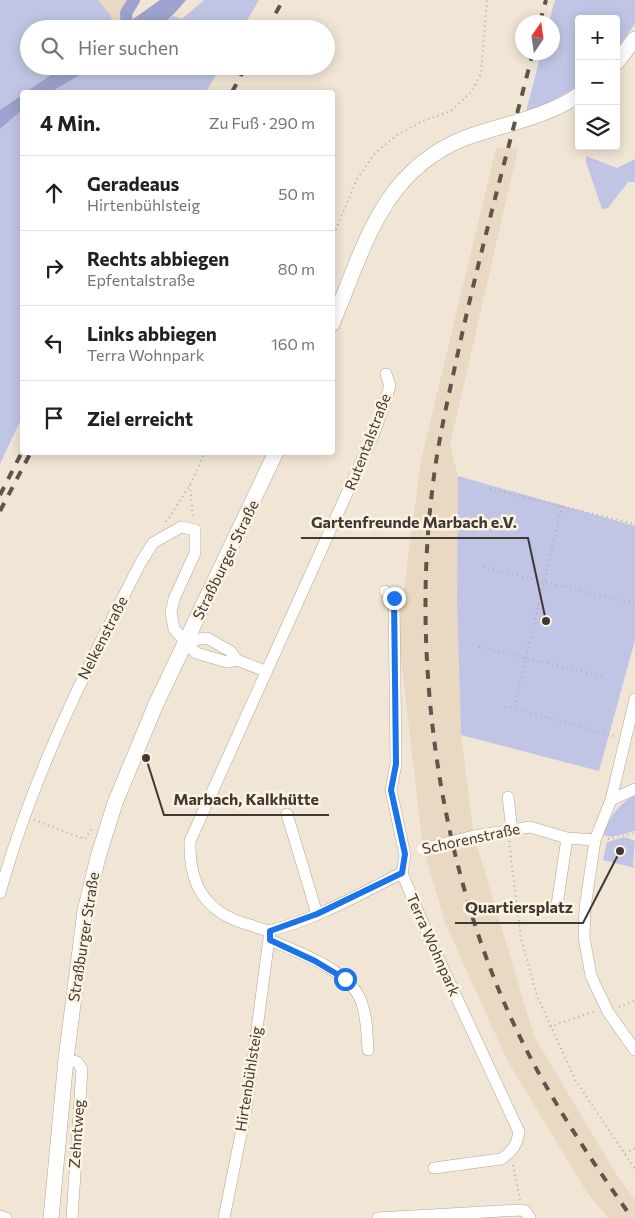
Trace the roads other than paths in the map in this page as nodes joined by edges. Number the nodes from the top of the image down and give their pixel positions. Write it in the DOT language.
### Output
graph roads {
  1 [pos="635,39"];
  2 [pos="619,60"];
  3 [pos="575,96"];
  4 [pos="335,317"];
  5 [pos="386,374"];
  6 [pos="275,455"];
  7 [pos="385,591"];
  8 [pos="187,641"];
  9 [pos="237,660"];
  10 [pos="265,671"];
  11 [pos="635,699"];
  12 [pos="635,789"];
  13 [pos="508,797"];
  14 [pos="611,800"];
  15 [pos="287,814"];
  16 [pos="510,831"];
  17 [pos="567,838"];
  18 [pos="595,840"];
  19 [pos="405,854"];
  20 [pos="402,873"];
  21 [pos="0,893"];
  22 [pos="557,906"];
  23 [pos="317,914"];
  24 [pos="270,935"];
  25 [pos="368,1050"];
  26 [pos="635,1050"];
  27 [pos="66,1059"];
  28 [pos="434,1168"];
  29 [pos="526,1214"];
  30 [pos="0,1216"];
  31 [pos="6,1218"];
  32 [pos="51,1218"];
  33 [pos="72,1218"];
  34 [pos="224,1218"];
  35 [pos="378,1218"];
  1 -- 2 [label="main road"];
  3 -- 4 [label="main road"];
  5 -- 10 [label="street, Rutentalstraße"];
  6 -- 8 [label="main road, Straßburger Straße"];
  7 -- 19 [label="street"];
  8 -- 9 [label="street"];
  8 -- 9 [label="street"];
  8 -- 21 [label="street, Nelkenstraße"];
  8 -- 27 [label="main road, Straßburger Straße"];
  9 -- 10 [label="street"];
  10 -- 24 [label="street, Rutentalstraße"];
  11 -- 14 [label="street"];
  12 -- 14 [label="street"];
  13 -- 16 [label="street"];
  14 -- 18 [label="street"];
  15 -- 23 [label="street"];
  16 -- 17 [label="street, Schorenstraße"];
  16 -- 19 [label="street, Schorenstraße, bridge"];
  17 -- 18 [label="street, Schorenstraße"];
  17 -- 22 [label="street"];
  18 -- 26 [label="street"];
  19 -- 20 [label="street"];
  20 -- 23 [label="street"];
  20 -- 28 [label="street, Terra Wohnpark"];
  23 -- 24 [label="street"];
  24 -- 25 [label="street"];
  24 -- 34 [label="street, Hirtenbühlsteig"];
  27 -- 32 [label="main road, Straßburger Straße"];
  27 -- 33 [label="street, Zehntweg"];
  29 -- 35 [label="street"];
  30 -- 31 [label="street"];
}
